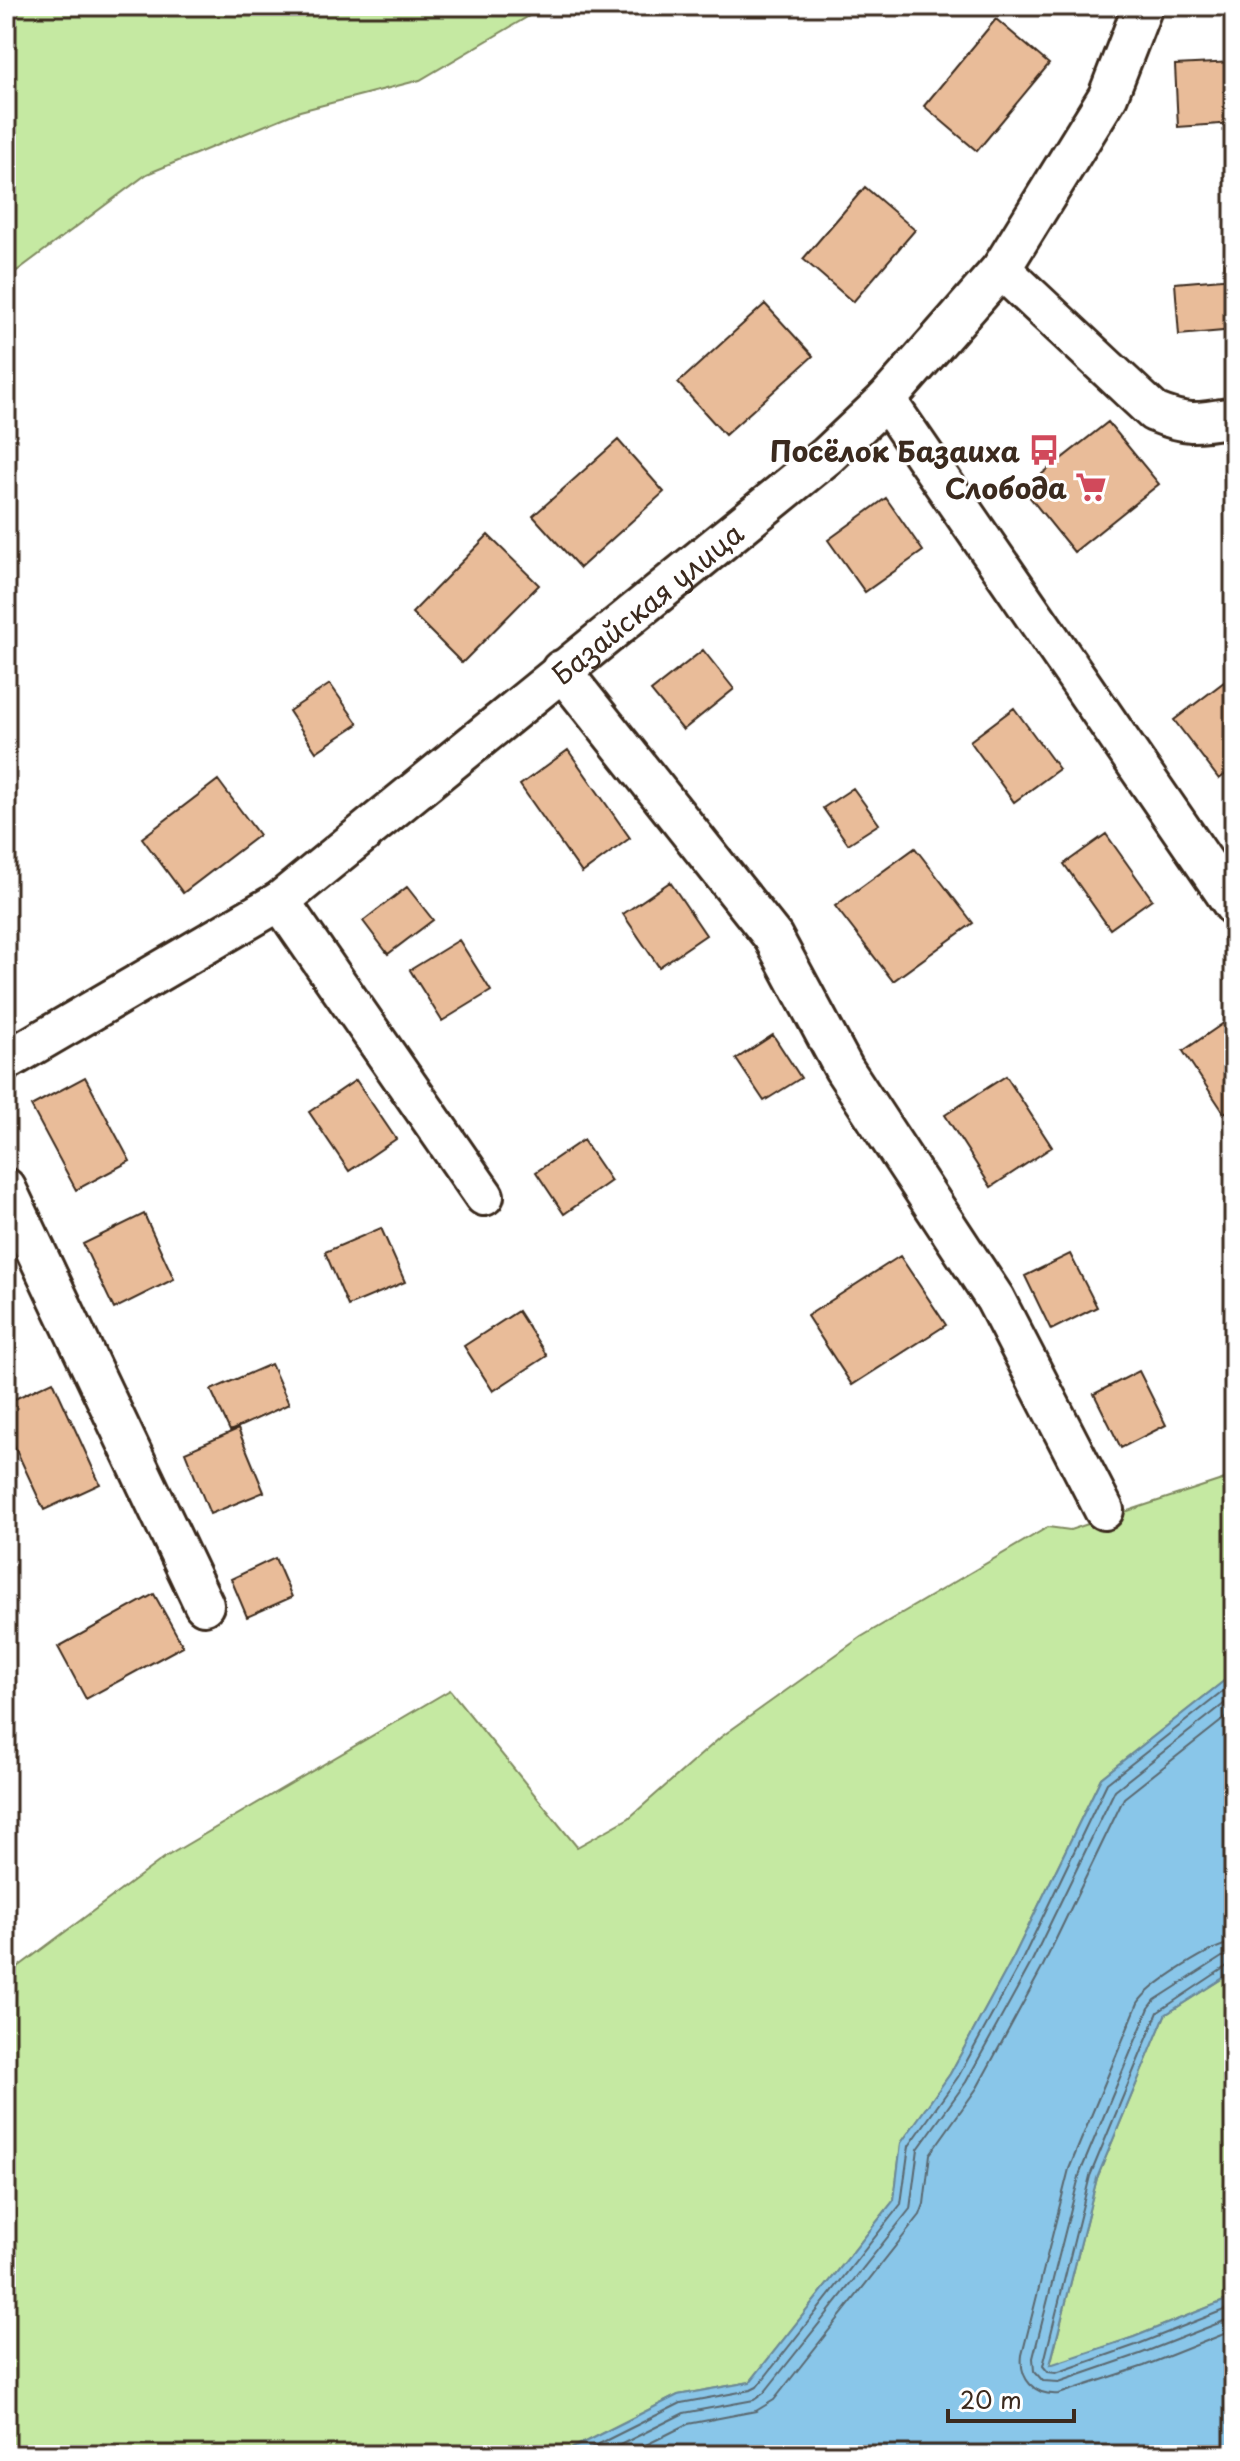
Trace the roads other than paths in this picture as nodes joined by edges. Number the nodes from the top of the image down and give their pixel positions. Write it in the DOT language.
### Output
graph roads {
  1 [pos="1143,6"];
  2 [pos="1001,269"];
  3 [pos="886,400"];
  4 [pos="1234,417"];
  5 [pos="561,670"];
  6 [pos="280,901"];
  7 [pos="1234,906"];
  8 [pos="6,1061"];
  9 [pos="6,1188"];
  10 [pos="484,1196"];
  11 [pos="1104,1510"];
  12 [pos="204,1605"];
  1 -- 2 [label="street, Базайская улица"];
  2 -- 3 [label="street, Базайская улица"];
  2 -- 4 [label="street"];
  3 -- 5 [label="street, Базайская улица"];
  3 -- 7 [label="street"];
  5 -- 6 [label="street, Базайская улица"];
  5 -- 11 [label="street"];
  6 -- 8 [label="street, Базайская улица"];
  6 -- 10 [label="street"];
  9 -- 12 [label="street"];
}
